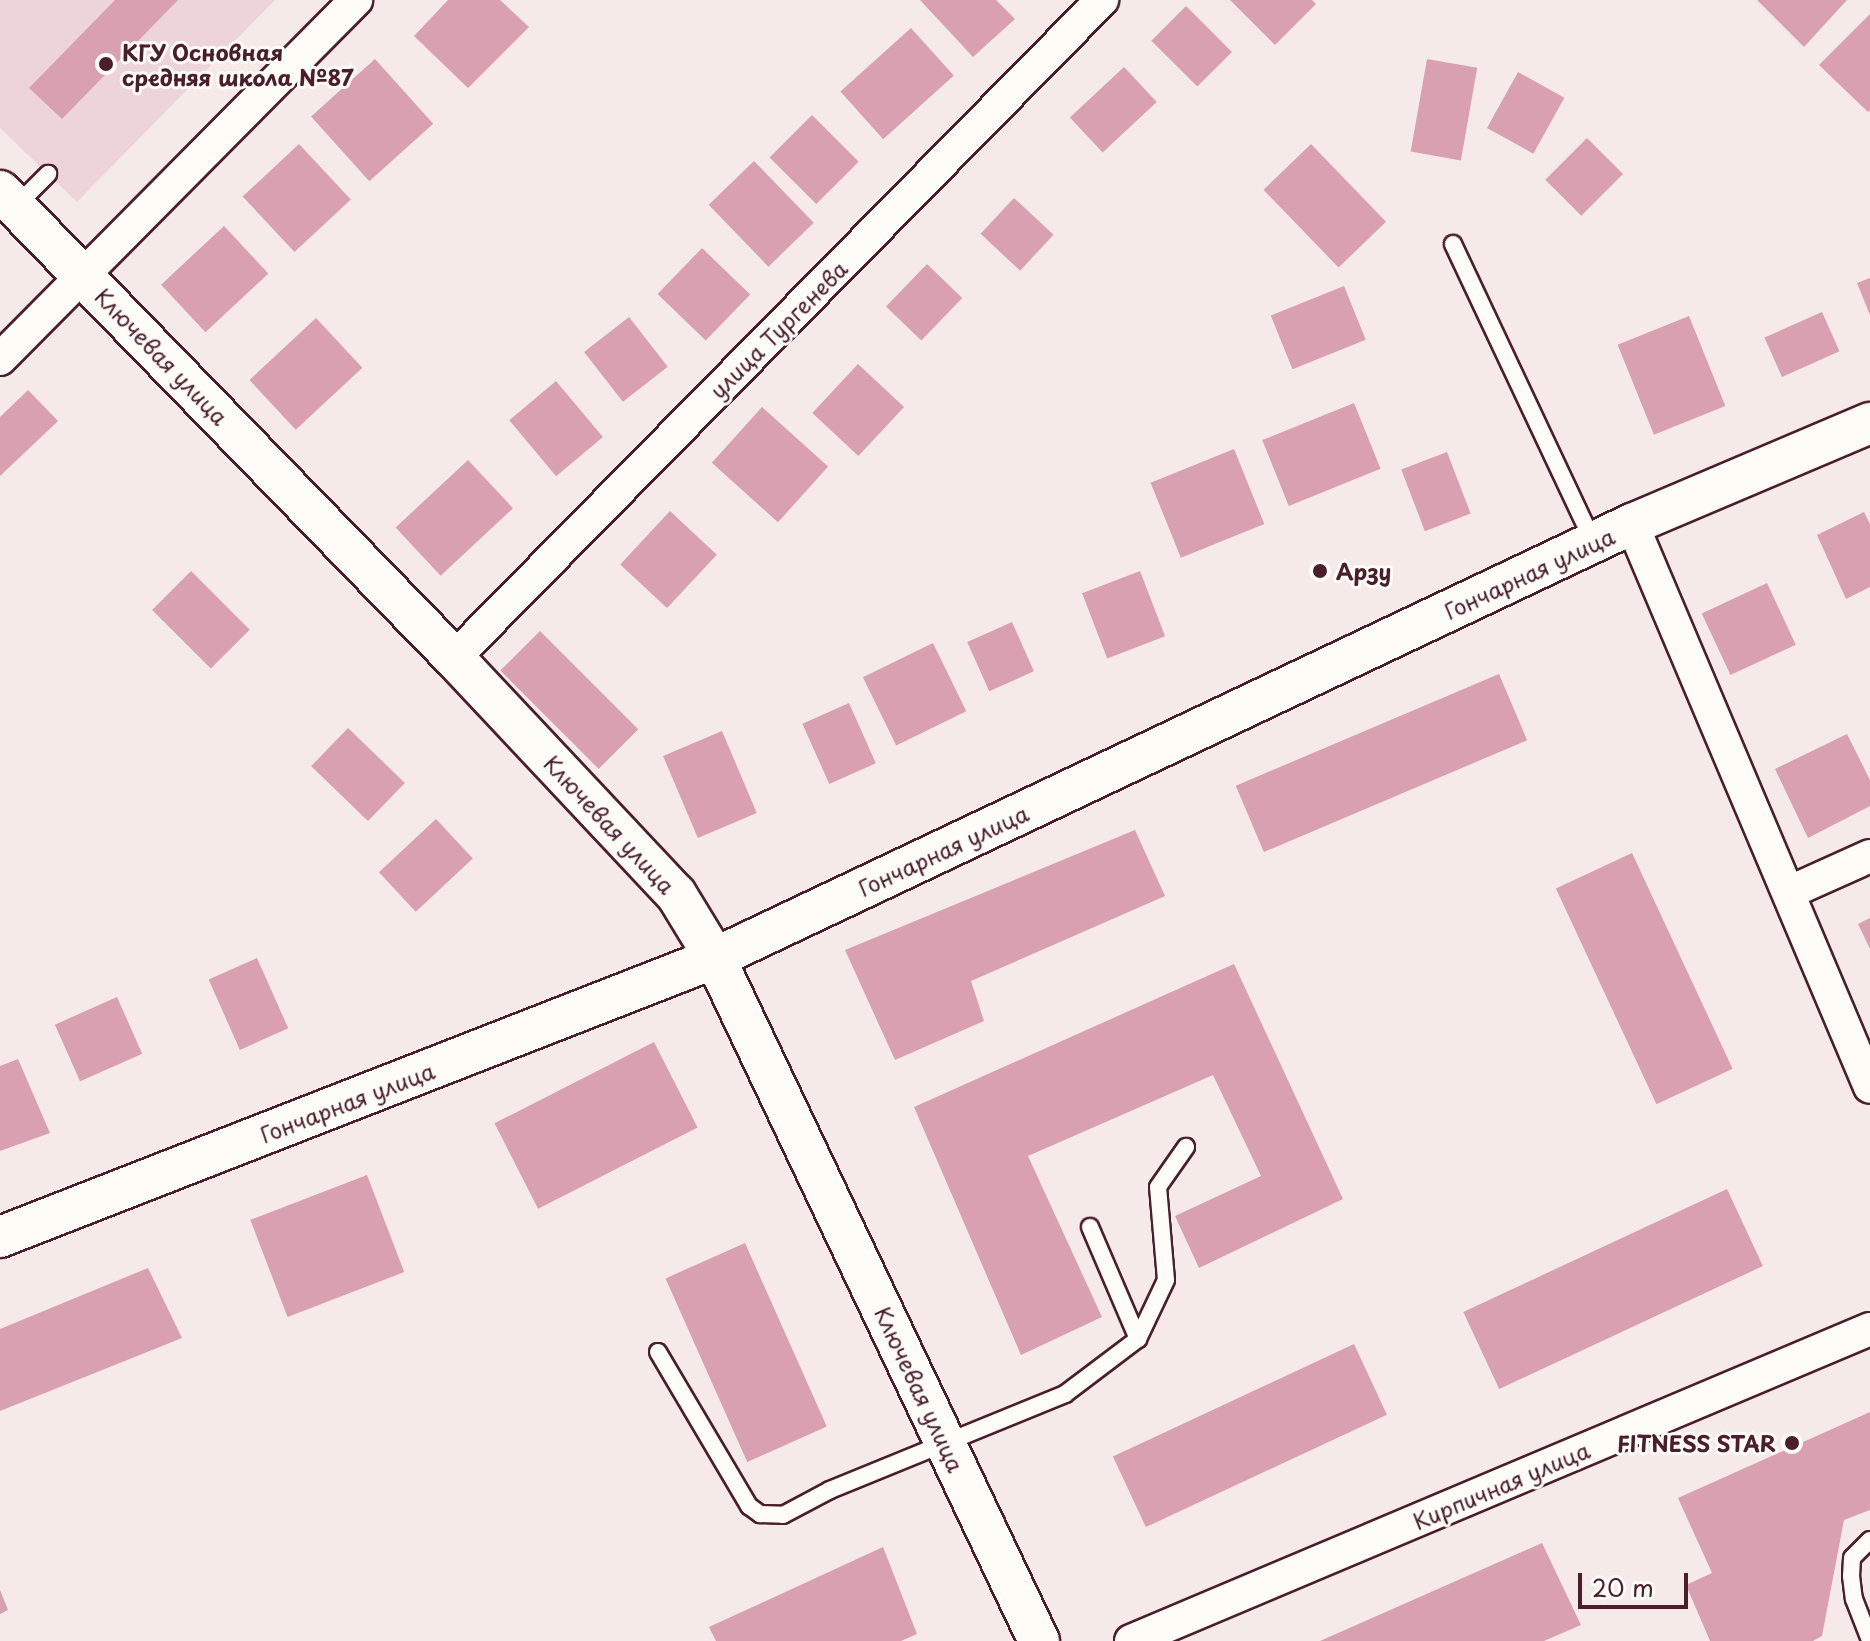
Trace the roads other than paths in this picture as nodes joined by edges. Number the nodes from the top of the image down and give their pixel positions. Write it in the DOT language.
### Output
graph roads {
  1 [pos="356,0"];
  2 [pos="1102,0"];
  3 [pos="48,174"];
  4 [pos="8,199"];
  5 [pos="1453,244"];
  6 [pos="83,275"];
  7 [pos="0,359"];
  8 [pos="1870,423"];
  9 [pos="1632,524"];
  10 [pos="1593,542"];
  11 [pos="454,658"];
  12 [pos="1870,856"];
  13 [pos="1790,892"];
  14 [pos="715,958"];
  15 [pos="1870,1087"];
  16 [pos="1186,1147"];
  17 [pos="1090,1227"];
  18 [pos="0,1237"];
  19 [pos="1870,1329"];
  20 [pos="1138,1339"];
  21 [pos="658,1352"];
  22 [pos="944,1441"];
  23 [pos="1870,1540"];
  24 [pos="1870,1640"];
  25 [pos="1039,1641"];
  26 [pos="1131,1641"];
  1 -- 6 [label="street"];
  2 -- 11 [label="street, улица Тургенева"];
  3 -- 4 [label="lane"];
  4 -- 6 [label="street, Ключевая улица"];
  5 -- 10 [label="lane"];
  6 -- 7 [label="street"];
  6 -- 11 [label="street, Ключевая улица"];
  8 -- 9 [label="street, Гончарная улица"];
  9 -- 10 [label="street, Гончарная улица"];
  9 -- 13 [label="street"];
  10 -- 14 [label="street, Гончарная улица"];
  11 -- 14 [label="street, Ключевая улица"];
  12 -- 13 [label="street"];
  13 -- 15 [label="street"];
  14 -- 18 [label="street, Гончарная улица"];
  14 -- 22 [label="street, Ключевая улица"];
  16 -- 20 [label="lane"];
  17 -- 20 [label="lane"];
  19 -- 26 [label="street, Кирпичная улица"];
  20 -- 22 [label="lane"];
  21 -- 22 [label="lane"];
  22 -- 25 [label="street, Ключевая улица"];
  23 -- 24 [label="lane"];
}
